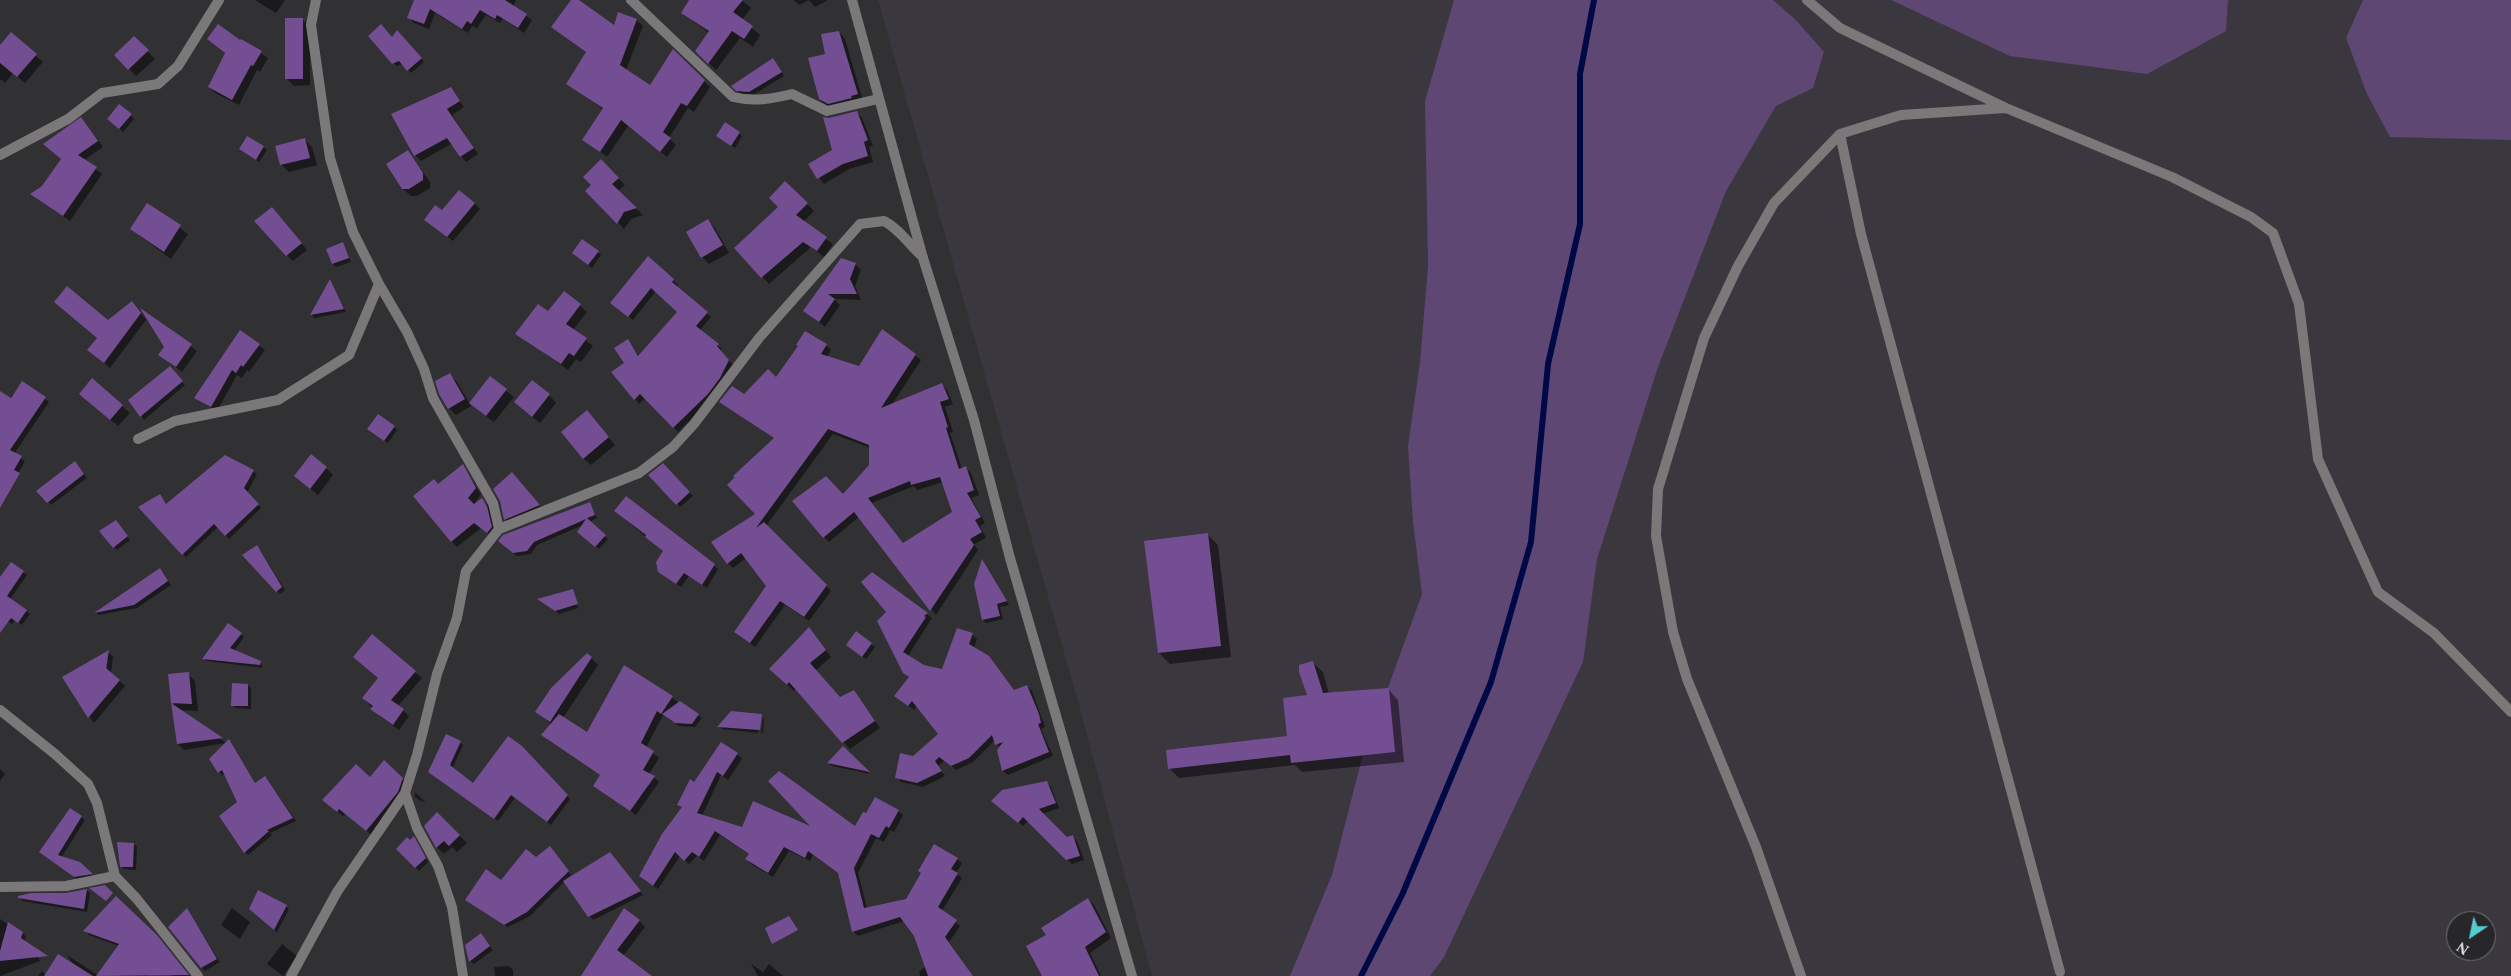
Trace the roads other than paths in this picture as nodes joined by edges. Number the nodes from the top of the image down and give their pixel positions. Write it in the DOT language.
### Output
graph roads {
  1 [pos="219,0"];
  2 [pos="316,0"];
  3 [pos="631,0"];
  4 [pos="852,0"];
  5 [pos="1807,0"];
  6 [pos="878,99"];
  7 [pos="2006,108"];
  8 [pos="1840,134"];
  9 [pos="0,155"];
  10 [pos="923,258"];
  11 [pos="379,284"];
  12 [pos="138,438"];
  13 [pos="499,529"];
  14 [pos="0,710"];
  15 [pos="2511,712"];
  16 [pos="405,793"];
  17 [pos="115,876"];
  18 [pos="0,887"];
  19 [pos="2060,972"];
  20 [pos="198,976"];
  21 [pos="290,976"];
  22 [pos="463,976"];
  23 [pos="1132,976"];
  24 [pos="1801,976"];
  1 -- 9 [label="street"];
  2 -- 11 [label="street"];
  3 -- 6 [label="street"];
  4 -- 6 [label="street"];
  5 -- 7 [label="street"];
  6 -- 10 [label="street"];
  7 -- 8 [label="street"];
  7 -- 15 [label="street"];
  8 -- 19 [label="street"];
  8 -- 24 [label="street"];
  10 -- 13 [label="street"];
  10 -- 23 [label="street"];
  11 -- 12 [label="street"];
  11 -- 13 [label="street"];
  13 -- 16 [label="street"];
  14 -- 17 [label="street"];
  16 -- 21 [label="street"];
  16 -- 22 [label="street"];
  17 -- 18 [label="street"];
  17 -- 20 [label="street"];
}
